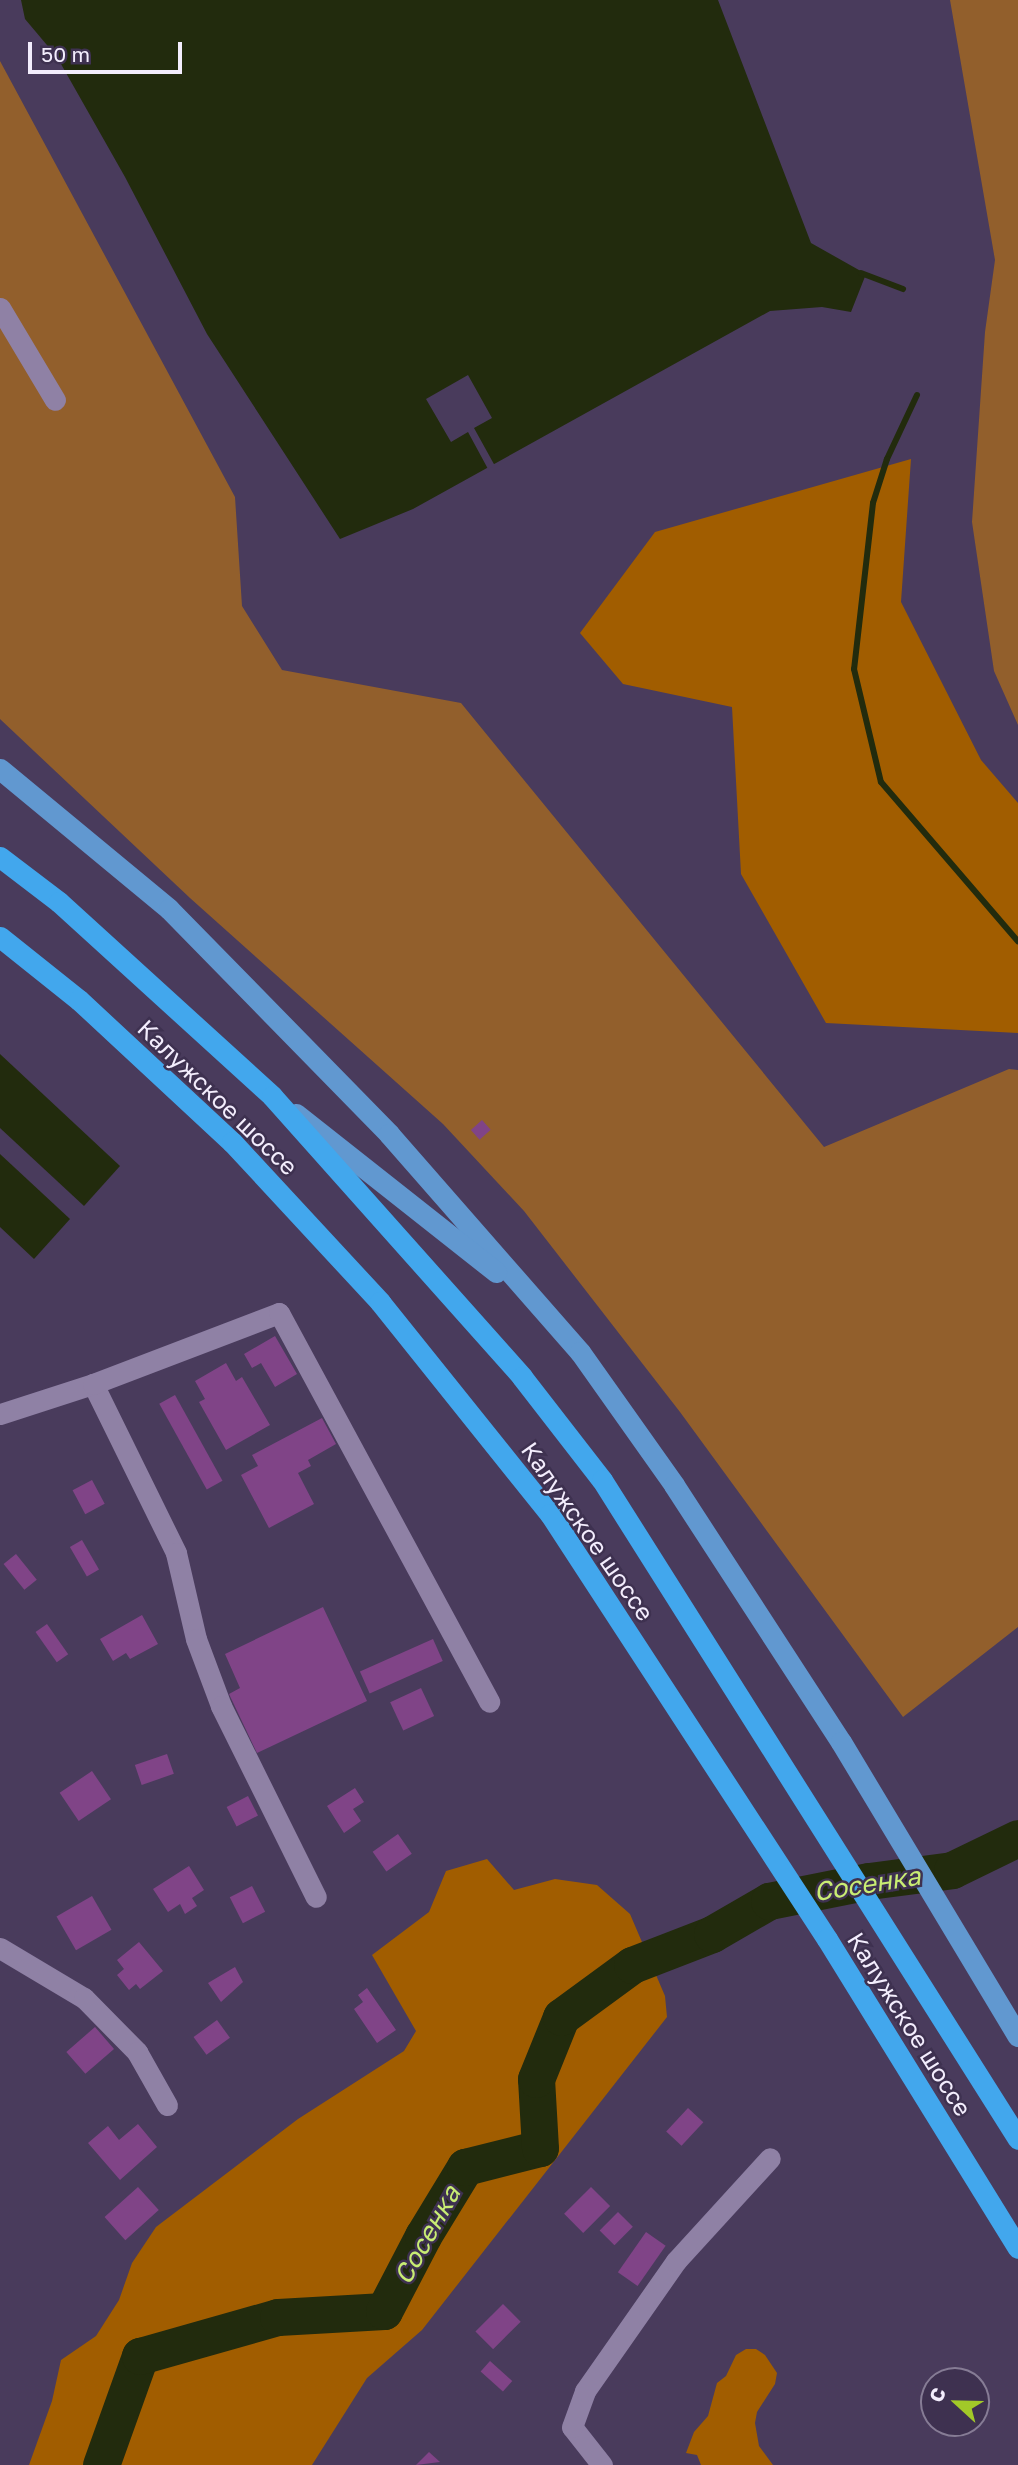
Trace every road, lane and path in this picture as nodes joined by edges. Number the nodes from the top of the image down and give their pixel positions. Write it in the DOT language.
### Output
graph roads {
  1 [pos="0,308"];
  2 [pos="55,400"];
  3 [pos="0,769"];
  4 [pos="0,857"];
  5 [pos="0,937"];
  6 [pos="272,1096"];
  7 [pos="544,1311"];
  8 [pos="93,1384"];
  9 [pos="0,1414"];
  10 [pos="489,1702"];
  11 [pos="316,1897"];
  12 [pos="0,1948"];
  13 [pos="1018,2036"];
  14 [pos="167,2105"];
  15 [pos="1018,2139"];
  16 [pos="770,2158"];
  17 [pos="1018,2248"];
  18 [pos="601,2465"];
  1 -- 2 [label="street"];
  3 -- 7 [label="main road"];
  4 -- 6 [label="highway, Калужское шоссе"];
  5 -- 17 [label="highway, Калужское шоссе"];
  6 -- 7 [label="main road"];
  6 -- 15 [label="highway, Калужское шоссе"];
  7 -- 13 [label="main road"];
  8 -- 9 [label="street"];
  8 -- 10 [label="street"];
  8 -- 11 [label="street"];
  12 -- 14 [label="street"];
  16 -- 18 [label="street"];
}
